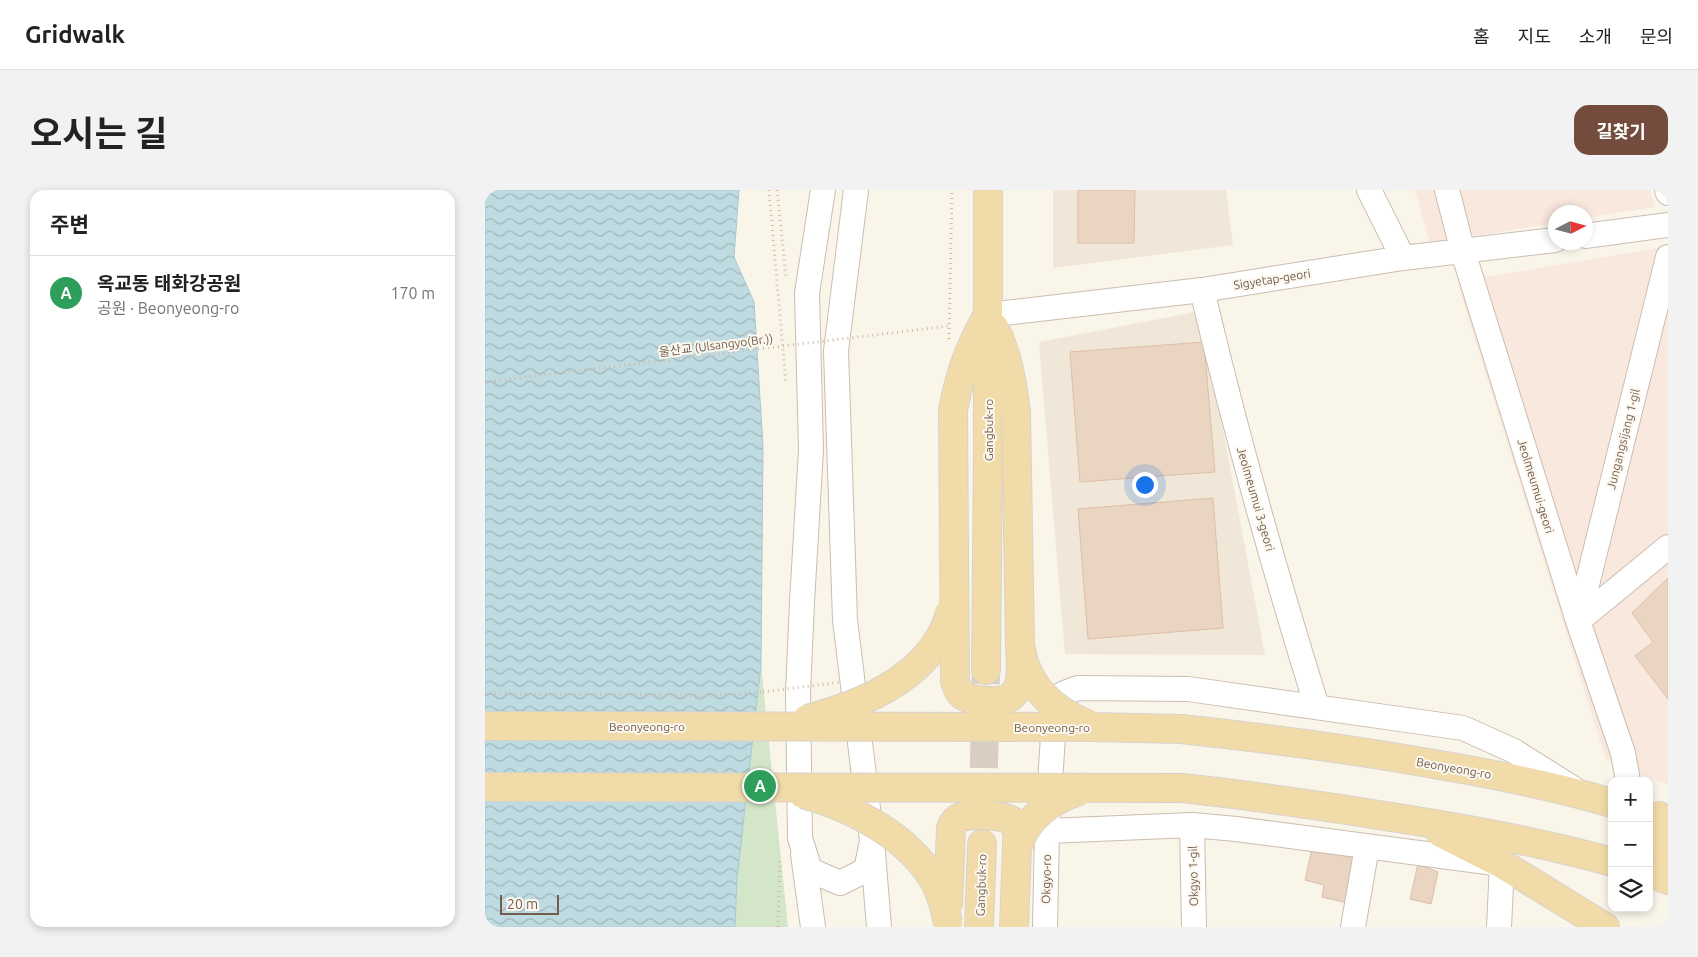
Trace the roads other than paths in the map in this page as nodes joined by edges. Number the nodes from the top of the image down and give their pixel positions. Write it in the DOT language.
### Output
graph roads {
  1 [pos="823,190"];
  2 [pos="856,190"];
  3 [pos="988,190"];
  4 [pos="1369,190"];
  5 [pos="1447,190"];
  6 [pos="1668,225"];
  7 [pos="1593,235"];
  8 [pos="1548,241"];
  9 [pos="1463,252"];
  10 [pos="1668,257"];
  11 [pos="1403,258"];
  12 [pos="1202,290"];
  13 [pos="988,315"];
  14 [pos="1668,547"];
  15 [pos="955,597"];
  16 [pos="1577,621"];
  17 [pos="1020,644"];
  18 [pos="986,670"];
  19 [pos="1317,707"];
  20 [pos="485,726"];
  21 [pos="777,726"];
  22 [pos="1093,727"];
  23 [pos="1627,777"];
  24 [pos="485,787"];
  25 [pos="1093,787"];
  26 [pos="778,788"];
  27 [pos="1582,794"];
  28 [pos="1608,802"];
  29 [pos="1659,817"];
  30 [pos="1410,819"];
  31 [pos="1192,825"];
  32 [pos="1047,831"];
  33 [pos="800,838"];
  34 [pos="872,841"];
  35 [pos="982,844"];
  36 [pos="1367,847"];
  37 [pos="1017,848"];
  38 [pos="1668,855"];
  39 [pos="1608,861"];
  40 [pos="1501,864"];
  41 [pos="1653,874"];
  42 [pos="1668,880"];
  43 [pos="948,925"];
  44 [pos="813,927"];
  45 [pos="874,927"];
  46 [pos="879,927"];
  47 [pos="979,927"];
  48 [pos="1014,927"];
  49 [pos="1045,927"];
  50 [pos="1194,927"];
  51 [pos="1353,927"];
  52 [pos="1499,927"];
  53 [pos="1605,927"];
  1 -- 33 [label="street"];
  2 -- 34 [label="street"];
  3 -- 13 [label="main road, Gangbuk-ro"];
  4 -- 11 [label="street"];
  5 -- 9 [label="street, Jeolmeumui-geori"];
  6 -- 7 [label="street"];
  8 -- 9 [label="street, Sigyetap-geori"];
  9 -- 11 [label="street, Sigyetap-geori"];
  9 -- 16 [label="street, Jeolmeumui-geori"];
  10 -- 16 [label="street, Jungangsijang 1-gil"];
  11 -- 12 [label="street, Sigyetap-geori"];
  12 -- 13 [label="street, Sigyetap-geori"];
  12 -- 19 [label="street, Jeolmeumui 3-geori"];
  13 -- 15 [label="main road, bridge"];
  13 -- 17 [label="main road, bridge"];
  13 -- 18 [label="main road, Gangbuk-ro"];
  14 -- 16 [label="street"];
  15 -- 17 [label="main road, bridge"];
  15 -- 21 [label="main road, bridge"];
  16 -- 23 [label="street, Jeolmeumui-geori"];
  17 -- 22 [label="main road, bridge"];
  19 -- 27 [label="street, Okgyo-ro"];
  19 -- 32 [label="street, Okgyo-ro"];
  20 -- 21 [label="main road, Beonyeong-ro, bridge"];
  21 -- 22 [label="main road, Beonyeong-ro, bridge"];
  22 -- 27 [label="main road, Beonyeong-ro, bridge"];
  24 -- 26 [label="main road, bridge"];
  25 -- 26 [label="main road, bridge"];
  25 -- 30 [label="main road, bridge"];
  25 -- 37 [label="main road, bridge"];
  26 -- 43 [label="main road, bridge"];
  27 -- 28 [label="main road, Beonyeong-ro"];
  29 -- 38 [label="main road"];
  30 -- 39 [label="main road"];
  30 -- 40 [label="main road"];
  31 -- 32 [label="street"];
  31 -- 36 [label="street"];
  31 -- 50 [label="street, Okgyo 1-gil"];
  32 -- 49 [label="street, Okgyo-ro"];
  33 -- 34 [label="street"];
  33 -- 44 [label="street"];
  34 -- 45 [label="street"];
  34 -- 46 [label="street"];
  35 -- 47 [label="main road, Gangbuk-ro"];
  36 -- 40 [label="street"];
  36 -- 51 [label="street"];
  37 -- 43 [label="main road, bridge"];
  37 -- 48 [label="main road, bridge"];
  40 -- 52 [label="street"];
  40 -- 53 [label="main road"];
  41 -- 42 [label="main road"];
}
